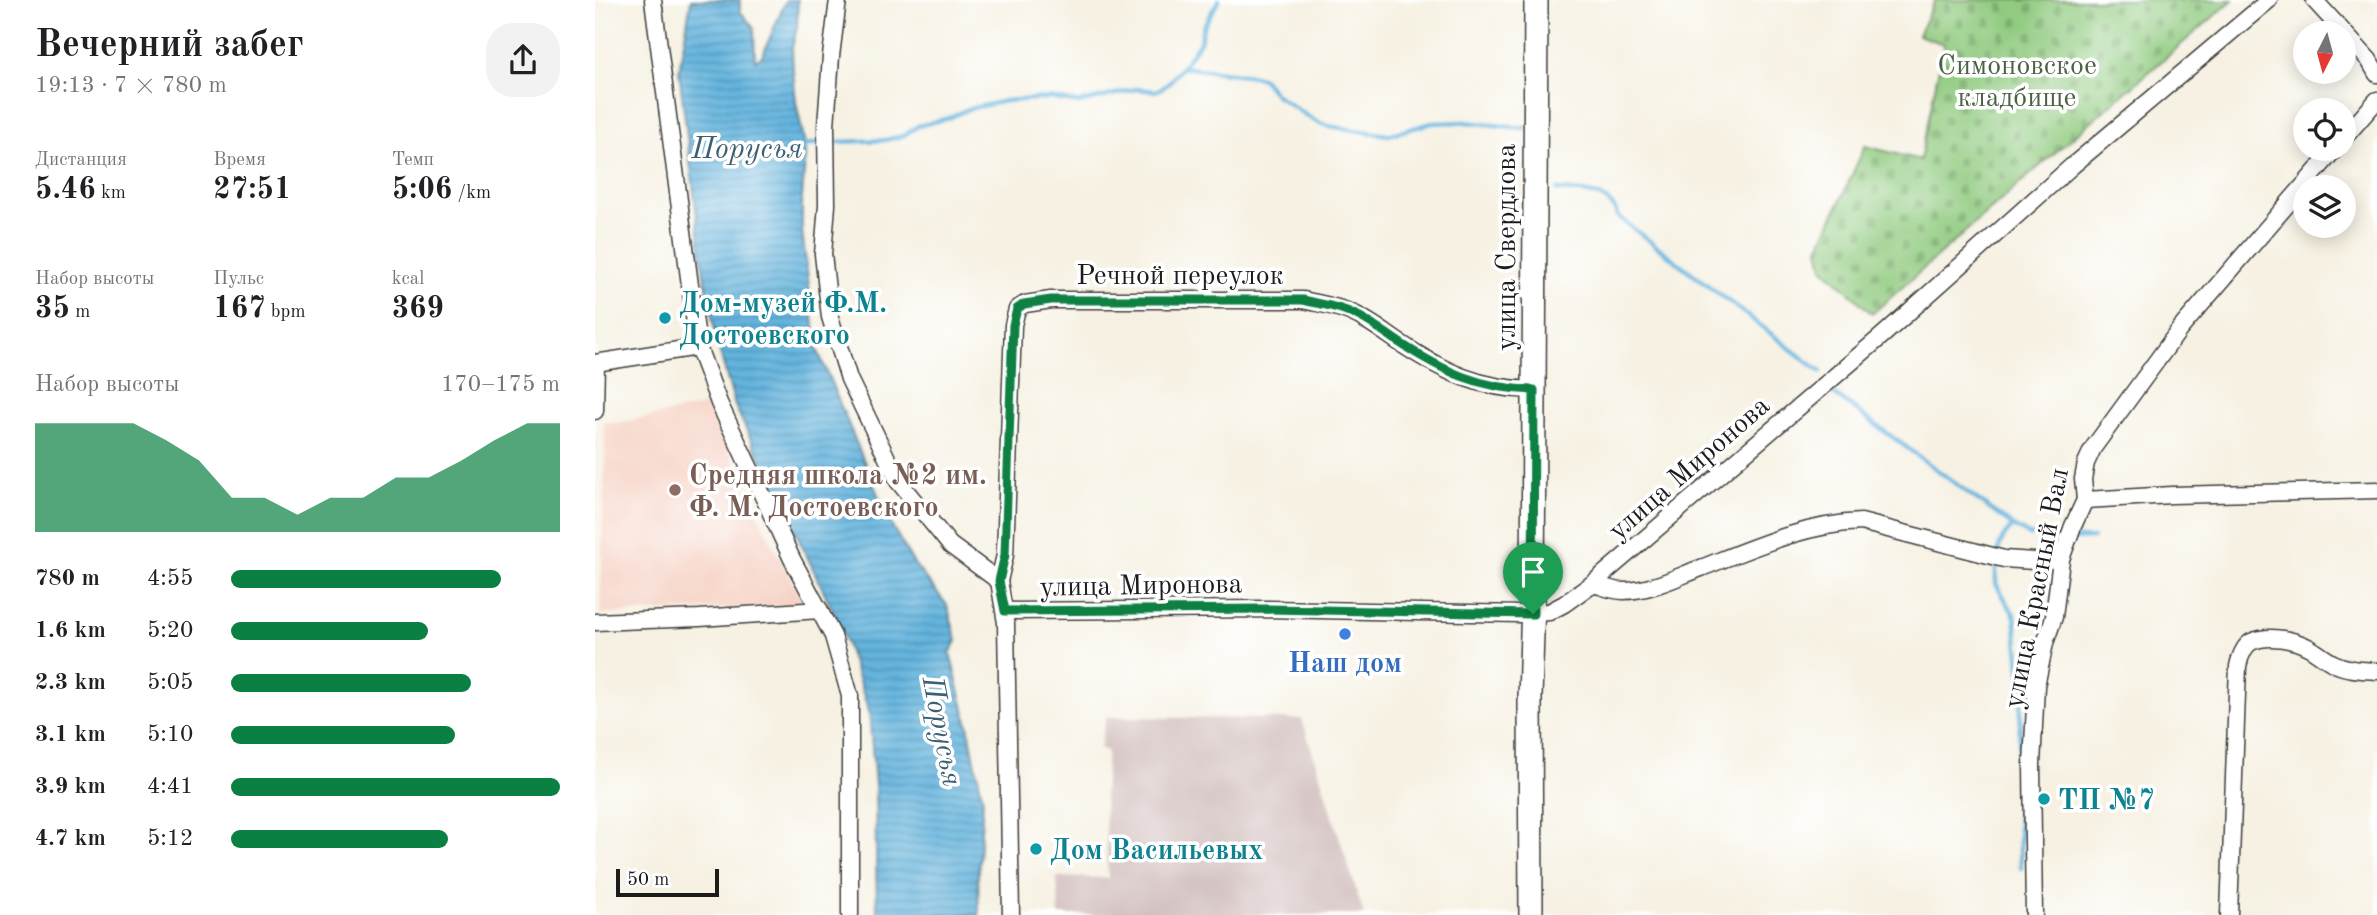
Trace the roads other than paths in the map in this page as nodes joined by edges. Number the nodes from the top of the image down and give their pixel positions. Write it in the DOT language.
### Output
graph roads {
  1 [pos="653,0"];
  2 [pos="838,0"];
  3 [pos="1536,0"];
  4 [pos="2269,0"];
  5 [pos="2314,0"];
  6 [pos="2377,74"];
  7 [pos="2377,100"];
  8 [pos="2356,124"];
  9 [pos="2325,161"];
  10 [pos="698,347"];
  11 [pos="596,363"];
  12 [pos="1534,390"];
  13 [pos="595,411"];
  14 [pos="2377,490"];
  15 [pos="2085,500"];
  16 [pos="2061,559"];
  17 [pos="999,581"];
  18 [pos="1592,584"];
  19 [pos="820,610"];
  20 [pos="1005,611"];
  21 [pos="1533,614"];
  22 [pos="595,622"];
  23 [pos="2377,671"];
  24 [pos="850,915"];
  25 [pos="1011,915"];
  26 [pos="1531,915"];
  27 [pos="2034,915"];
  28 [pos="2229,915"];
  1 -- 10 [label="street"];
  2 -- 17 [label="street"];
  3 -- 12 [label="street, улица Свердлова"];
  4 -- 18 [label="street, улица Миронова"];
  5 -- 6 [label="street"];
  7 -- 8 [label="street"];
  9 -- 15 [label="street, улица Красный Вал"];
  10 -- 11 [label="street"];
  10 -- 19 [label="street"];
  11 -- 13 [label="street"];
  12 -- 17 [label="street, Речной переулок"];
  12 -- 21 [label="street, улица Свердлова"];
  14 -- 15 [label="street"];
  15 -- 16 [label="street, улица Красный Вал"];
  16 -- 18 [label="street"];
  16 -- 27 [label="street, улица Красный Вал"];
  17 -- 20 [label="street"];
  18 -- 21 [label="street, улица Миронова"];
  19 -- 22 [label="street"];
  19 -- 24 [label="street"];
  20 -- 21 [label="street, улица Миронова"];
  20 -- 25 [label="street"];
  21 -- 26 [label="street, улица Свердлова"];
  23 -- 28 [label="street"];
}
